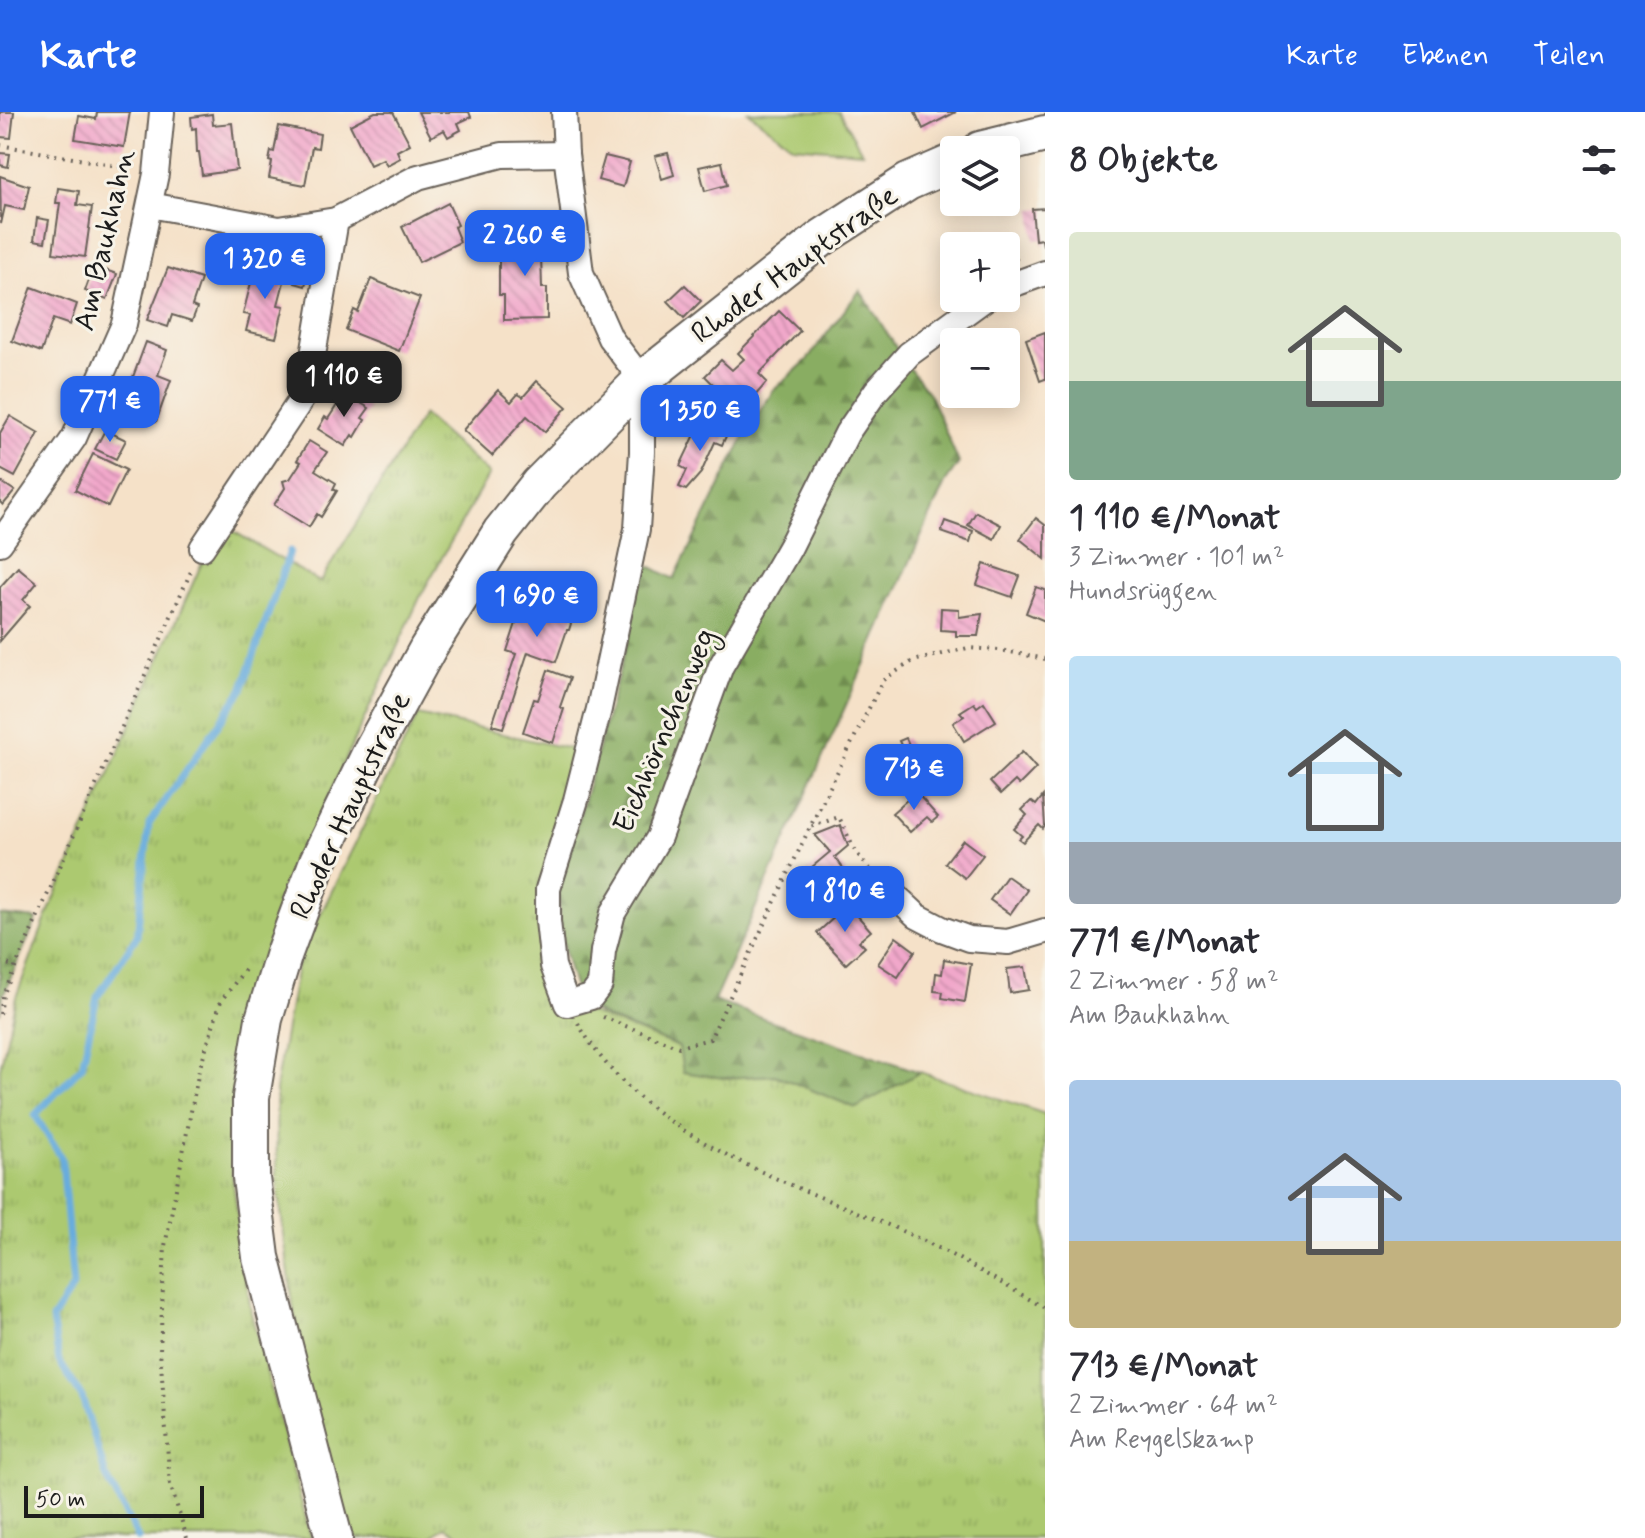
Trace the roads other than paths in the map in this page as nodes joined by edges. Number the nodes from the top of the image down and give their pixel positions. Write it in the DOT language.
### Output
graph roads {
  1 [pos="162,112"];
  2 [pos="564,112"];
  3 [pos="1045,134"];
  4 [pos="1020,140"];
  5 [pos="566,154"];
  6 [pos="940,168"];
  7 [pos="150,205"];
  8 [pos="336,220"];
  9 [pos="1045,273"];
  10 [pos="1020,282"];
  11 [pos="967,312"];
  12 [pos="642,380"];
  13 [pos="0,543"];
  14 [pos="202,548"];
  15 [pos="885,886"];
  16 [pos="1045,931"];
  17 [pos="334,1538"];
  1 -- 7 [label="street, Am Baukhahn"];
  2 -- 5 [label="street"];
  3 -- 4 [label="main road"];
  5 -- 8 [label="street"];
  5 -- 12 [label="street"];
  6 -- 12 [label="main road, Rhoder Hauptstraße"];
  7 -- 8 [label="street"];
  7 -- 13 [label="street, Am Baukhahn"];
  8 -- 14 [label="street"];
  9 -- 10 [label="street"];
  11 -- 12 [label="street, Eichhörnchenweg"];
  12 -- 17 [label="main road, Rhoder Hauptstraße"];
  15 -- 16 [label="street"];
}
